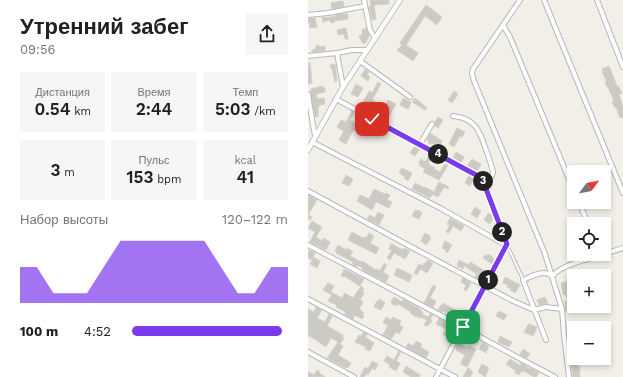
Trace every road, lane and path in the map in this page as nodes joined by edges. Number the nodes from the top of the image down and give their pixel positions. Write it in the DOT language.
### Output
graph roads {
  1 [pos="364,0"];
  2 [pos="400,0"];
  3 [pos="520,0"];
  4 [pos="544,0"];
  5 [pos="597,0"];
  6 [pos="365,6"];
  7 [pos="308,15"];
  8 [pos="503,25"];
  9 [pos="374,38"];
  10 [pos="367,50"];
  11 [pos="337,53"];
  12 [pos="308,56"];
  13 [pos="360,61"];
  14 [pos="623,68"];
  15 [pos="343,87"];
  16 [pos="308,94"];
  17 [pos="410,97"];
  18 [pos="336,99"];
  19 [pos="453,116"];
  20 [pos="432,124"];
  21 [pos="315,135"];
  22 [pos="312,142"];
  23 [pos="420,144"];
  24 [pos="308,150"];
  25 [pos="567,174"];
  26 [pos="483,181"];
  27 [pos="308,191"];
  28 [pos="623,193"];
  29 [pos="507,244"];
  30 [pos="308,246"];
  31 [pos="623,248"];
  32 [pos="611,251"];
  33 [pos="582,261"];
  34 [pos="552,276"];
  35 [pos="523,280"];
  36 [pos="484,286"];
  37 [pos="308,299"];
  38 [pos="562,309"];
  39 [pos="534,310"];
  40 [pos="463,327"];
  41 [pos="546,340"];
  42 [pos="308,352"];
  43 [pos="440,369"];
  44 [pos="354,377"];
  45 [pos="436,377"];
  46 [pos="455,377"];
  47 [pos="555,377"];
  48 [pos="569,377"];
  1 -- 6 [label="street"];
  2 -- 9 [label="street"];
  3 -- 8 [label="street"];
  4 -- 28 [label="street"];
  5 -- 14 [label="street"];
  6 -- 7 [label="street"];
  6 -- 9 [label="street"];
  8 -- 25 [label="street"];
  8 -- 34 [label="street"];
  9 -- 10 [label="street"];
  10 -- 11 [label="street"];
  10 -- 13 [label="street"];
  11 -- 12 [label="street"];
  11 -- 15 [label="street"];
  13 -- 15 [label="street"];
  13 -- 17 [label="street"];
  15 -- 18 [label="street"];
  16 -- 21 [label="street"];
  18 -- 21 [label="street"];
  18 -- 23 [label="street"];
  19 -- 26 [label="street"];
  20 -- 23 [label="street"];
  21 -- 22 [label="street"];
  22 -- 24 [label="street"];
  22 -- 29 [label="street"];
  23 -- 26 [label="street"];
  26 -- 29 [label="street"];
  27 -- 36 [label="street"];
  29 -- 35 [label="lane"];
  29 -- 36 [label="street"];
  30 -- 40 [label="street"];
  31 -- 32 [label="street"];
  33 -- 34 [label="street"];
  34 -- 35 [label="street"];
  34 -- 38 [label="street"];
  35 -- 39 [label="street"];
  36 -- 39 [label="street"];
  36 -- 40 [label="street"];
  37 -- 43 [label="street"];
  38 -- 39 [label="street"];
  38 -- 48 [label="street"];
  39 -- 41 [label="street"];
  40 -- 43 [label="street"];
  40 -- 47 [label="street"];
  42 -- 44 [label="street"];
  43 -- 45 [label="street"];
  43 -- 46 [label="street"];
}
